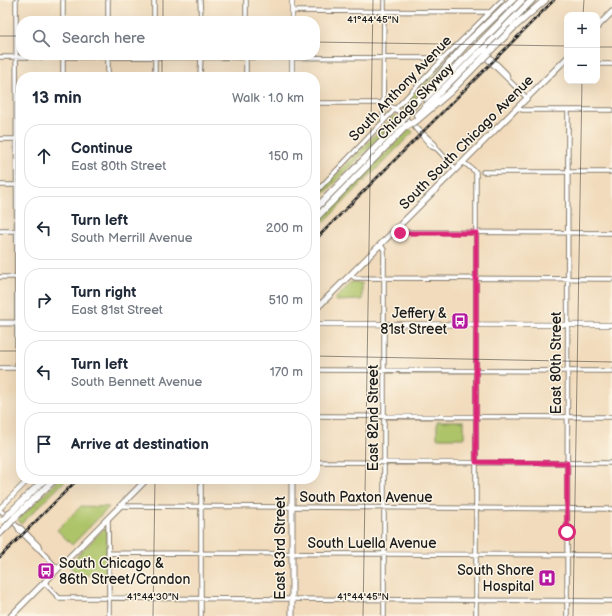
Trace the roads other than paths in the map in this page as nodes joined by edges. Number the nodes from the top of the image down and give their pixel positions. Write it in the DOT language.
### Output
graph roads {
  1 [pos="16,0"];
  2 [pos="63,0"];
  3 [pos="108,0"];
  4 [pos="154,0"];
  5 [pos="200,0"];
  6 [pos="246,0"];
  7 [pos="292,0"];
  8 [pos="384,0"];
  9 [pos="502,0"];
  10 [pos="512,0"];
  11 [pos="522,0"];
  12 [pos="532,0"];
  13 [pos="545,0"];
  14 [pos="292,11"];
  15 [pos="384,11"];
  16 [pos="490,12"];
  17 [pos="612,12"];
  18 [pos="16,16"];
  19 [pos="63,16"];
  20 [pos="108,16"];
  21 [pos="154,16"];
  22 [pos="200,16"];
  23 [pos="246,16"];
  24 [pos="292,16"];
  25 [pos="600,25"];
  26 [pos="466,36"];
  27 [pos="478,54"];
  28 [pos="320,56"];
  29 [pos="0,57"];
  30 [pos="16,57"];
  31 [pos="384,57"];
  32 [pos="444,58"];
  33 [pos="17,60"];
  34 [pos="63,60"];
  35 [pos="108,60"];
  36 [pos="154,60"];
  37 [pos="201,60"];
  38 [pos="246,60"];
  39 [pos="292,60"];
  40 [pos="564,61"];
  41 [pos="600,64"];
  42 [pos="612,64"];
  43 [pos="17,72"];
  44 [pos="63,72"];
  45 [pos="108,72"];
  46 [pos="155,72"];
  47 [pos="200,72"];
  48 [pos="246,72"];
  49 [pos="292,72"];
  50 [pos="527,98"];
  51 [pos="320,103"];
  52 [pos="384,103"];
  53 [pos="516,108"];
  54 [pos="396,109"];
  55 [pos="568,110"];
  56 [pos="612,110"];
  57 [pos="412,115"];
  58 [pos="383,122"];
  59 [pos="404,124"];
  60 [pos="0,139"];
  61 [pos="16,139"];
  62 [pos="463,162"];
  63 [pos="456,169"];
  64 [pos="483,172"];
  65 [pos="568,172"];
  66 [pos="612,172"];
  67 [pos="0,185"];
  68 [pos="16,185"];
  69 [pos="320,187"];
  70 [pos="320,205"];
  71 [pos="320,214"];
  72 [pos="0,231"];
  73 [pos="16,231"];
  74 [pos="393,232"];
  75 [pos="476,233"];
  76 [pos="568,233"];
  77 [pos="612,233"];
  78 [pos="381,245"];
  79 [pos="351,275"];
  80 [pos="0,277"];
  81 [pos="16,277"];
  82 [pos="384,278"];
  83 [pos="476,279"];
  84 [pos="568,279"];
  85 [pos="612,279"];
  86 [pos="320,305"];
  87 [pos="0,323"];
  88 [pos="16,323"];
  89 [pos="320,324"];
  90 [pos="384,324"];
  91 [pos="476,324"];
  92 [pos="568,325"];
  93 [pos="612,325"];
  94 [pos="0,368"];
  95 [pos="16,368"];
  96 [pos="320,370"];
  97 [pos="384,370"];
  98 [pos="476,370"];
  99 [pos="568,371"];
  100 [pos="612,371"];
  101 [pos="320,416"];
  102 [pos="384,416"];
  103 [pos="476,416"];
  104 [pos="567,417"];
  105 [pos="612,417"];
  106 [pos="320,462"];
  107 [pos="384,462"];
  108 [pos="476,462"];
  109 [pos="567,463"];
  110 [pos="612,463"];
  111 [pos="24,484"];
  112 [pos="35,484"];
  113 [pos="40,484"];
  114 [pos="48,484"];
  115 [pos="142,484"];
  116 [pos="201,484"];
  117 [pos="292,484"];
  118 [pos="21,502"];
  119 [pos="119,506"];
  120 [pos="201,507"];
  121 [pos="292,508"];
  122 [pos="384,508"];
  123 [pos="476,508"];
  124 [pos="0,509"];
  125 [pos="567,509"];
  126 [pos="612,509"];
  127 [pos="13,515"];
  128 [pos="108,517"];
  129 [pos="4,522"];
  130 [pos="0,533"];
  131 [pos="108,553"];
  132 [pos="201,553"];
  133 [pos="292,554"];
  134 [pos="384,554"];
  135 [pos="476,554"];
  136 [pos="567,555"];
  137 [pos="612,555"];
  138 [pos="58,569"];
  139 [pos="44,582"];
  140 [pos="109,598"];
  141 [pos="201,599"];
  142 [pos="292,600"];
  143 [pos="384,600"];
  144 [pos="476,600"];
  145 [pos="567,601"];
  146 [pos="612,601"];
  147 [pos="11,616"];
  148 [pos="109,616"];
  149 [pos="201,616"];
  150 [pos="292,616"];
  151 [pos="384,616"];
  152 [pos="476,616"];
  153 [pos="567,616"];
  1 -- 18 [label="street"];
  2 -- 19 [label="street"];
  3 -- 20 [label="street"];
  4 -- 21 [label="street"];
  5 -- 22 [label="street"];
  6 -- 23 [label="street"];
  7 -- 14 [label="street"];
  8 -- 15 [label="street"];
  9 -- 16 [label="street, South Anthony Avenue"];
  10 -- 57 [label="highway, bridge"];
  11 -- 27 [label="highway, Chicago Skyway, bridge"];
  12 -- 27 [label="highway, Chicago Skyway, bridge"];
  13 -- 27 [label="highway, bridge"];
  14 -- 15 [label="street"];
  14 -- 24 [label="street"];
  15 -- 16 [label="street"];
  15 -- 31 [label="street"];
  16 -- 26 [label="street, South Anthony Avenue"];
  17 -- 25 [label="main road"];
  26 -- 32 [label="street, South Anthony Avenue"];
  26 -- 50 [label="street"];
  27 -- 57 [label="highway, Chicago Skyway"];
  27 -- 57 [label="highway"];
  28 -- 31 [label="street"];
  29 -- 30 [label="street"];
  31 -- 32 [label="street"];
  31 -- 52 [label="street"];
  32 -- 54 [label="street, South Anthony Avenue"];
  33 -- 43 [label="street"];
  34 -- 44 [label="street"];
  35 -- 45 [label="street"];
  36 -- 46 [label="street"];
  37 -- 47 [label="street"];
  38 -- 48 [label="street"];
  39 -- 49 [label="street"];
  40 -- 50 [label="main road, South South Chicago Avenue"];
  41 -- 42 [label="street"];
  50 -- 53 [label="main road, South South Chicago Avenue"];
  51 -- 52 [label="street"];
  52 -- 54 [label="street"];
  52 -- 58 [label="street"];
  53 -- 55 [label="street"];
  53 -- 62 [label="main road, South South Chicago Avenue"];
  54 -- 58 [label="street, South Anthony Avenue"];
  54 -- 63 [label="street"];
  55 -- 56 [label="street"];
  55 -- 65 [label="street, East 80th Street"];
  57 -- 59 [label="highway, Chicago Skyway, bridge"];
  57 -- 59 [label="highway, bridge"];
  58 -- 69 [label="street, South Anthony Avenue"];
  59 -- 70 [label="highway, Chicago Skyway"];
  59 -- 71 [label="highway, Chicago Skyway"];
  60 -- 61 [label="street"];
  62 -- 63 [label="main road, South South Chicago Avenue"];
  62 -- 75 [label="street"];
  63 -- 74 [label="main road, South South Chicago Avenue"];
  64 -- 65 [label="street"];
  65 -- 66 [label="street"];
  65 -- 76 [label="street, East 80th Street"];
  67 -- 68 [label="street"];
  72 -- 73 [label="street"];
  74 -- 75 [label="street"];
  74 -- 78 [label="main road, South South Chicago Avenue"];
  75 -- 76 [label="street"];
  75 -- 83 [label="street"];
  76 -- 77 [label="street"];
  76 -- 84 [label="street, East 80th Street"];
  78 -- 79 [label="main road, South South Chicago Avenue"];
  78 -- 82 [label="street, East 82nd Street"];
  79 -- 82 [label="street"];
  79 -- 86 [label="main road, South South Chicago Avenue"];
  80 -- 81 [label="street"];
  82 -- 83 [label="street"];
  82 -- 90 [label="street, East 82nd Street"];
  83 -- 84 [label="street"];
  83 -- 91 [label="street"];
  84 -- 85 [label="street"];
  84 -- 92 [label="street, East 80th Street"];
  87 -- 88 [label="main road"];
  89 -- 90 [label="street"];
  90 -- 91 [label="street"];
  90 -- 97 [label="street, East 82nd Street"];
  91 -- 92 [label="street"];
  91 -- 98 [label="street"];
  92 -- 93 [label="street"];
  92 -- 99 [label="street, East 80th Street"];
  94 -- 95 [label="street"];
  96 -- 97 [label="street"];
  97 -- 98 [label="street"];
  97 -- 102 [label="street, East 82nd Street"];
  98 -- 99 [label="street"];
  98 -- 103 [label="street"];
  99 -- 100 [label="street"];
  99 -- 104 [label="street, East 80th Street"];
  101 -- 102 [label="street"];
  102 -- 103 [label="street"];
  102 -- 107 [label="street, East 82nd Street"];
  103 -- 104 [label="street"];
  103 -- 108 [label="street"];
  104 -- 105 [label="street"];
  104 -- 109 [label="street, East 80th Street"];
  106 -- 107 [label="street"];
  107 -- 108 [label="street"];
  107 -- 122 [label="street, East 82nd Street"];
  108 -- 109 [label="street"];
  108 -- 123 [label="street"];
  109 -- 110 [label="street"];
  109 -- 125 [label="street, East 80th Street"];
  111 -- 124 [label="street"];
  112 -- 118 [label="highway"];
  113 -- 118 [label="highway"];
  114 -- 127 [label="highway"];
  115 -- 119 [label="main road"];
  116 -- 120 [label="street"];
  117 -- 121 [label="main road, East 83rd Street"];
  118 -- 127 [label="highway"];
  119 -- 120 [label="street, South Paxton Avenue"];
  119 -- 128 [label="main road"];
  120 -- 121 [label="street, South Paxton Avenue"];
  120 -- 132 [label="street"];
  121 -- 122 [label="street, South Paxton Avenue"];
  121 -- 133 [label="main road, East 83rd Street"];
  122 -- 123 [label="street, South Paxton Avenue"];
  122 -- 134 [label="street, East 82nd Street"];
  123 -- 125 [label="street, South Paxton Avenue"];
  123 -- 135 [label="street"];
  124 -- 138 [label="street"];
  125 -- 126 [label="street, South Paxton Avenue"];
  125 -- 136 [label="street, East 80th Street"];
  127 -- 129 [label="highway, bridge"];
  128 -- 131 [label="street"];
  128 -- 138 [label="main road"];
  129 -- 130 [label="highway"];
  131 -- 132 [label="street, South Luella Avenue"];
  131 -- 140 [label="street"];
  132 -- 133 [label="street, South Luella Avenue"];
  132 -- 141 [label="street"];
  133 -- 134 [label="street, South Luella Avenue"];
  133 -- 142 [label="main road, East 83rd Street"];
  134 -- 135 [label="street, South Luella Avenue"];
  134 -- 143 [label="street, East 82nd Street"];
  135 -- 136 [label="street, South Luella Avenue"];
  135 -- 144 [label="street"];
  136 -- 137 [label="street, South Luella Avenue"];
  136 -- 145 [label="street, East 80th Street"];
  138 -- 139 [label="main road"];
  139 -- 140 [label="street"];
  139 -- 147 [label="main road"];
  140 -- 141 [label="street"];
  140 -- 148 [label="street"];
  141 -- 142 [label="street"];
  141 -- 149 [label="street"];
  142 -- 143 [label="street"];
  142 -- 150 [label="main road, East 83rd Street"];
  143 -- 144 [label="street"];
  143 -- 151 [label="street, East 82nd Street"];
  144 -- 145 [label="street"];
  144 -- 152 [label="street"];
  145 -- 146 [label="street"];
  145 -- 153 [label="street, East 80th Street"];
}
